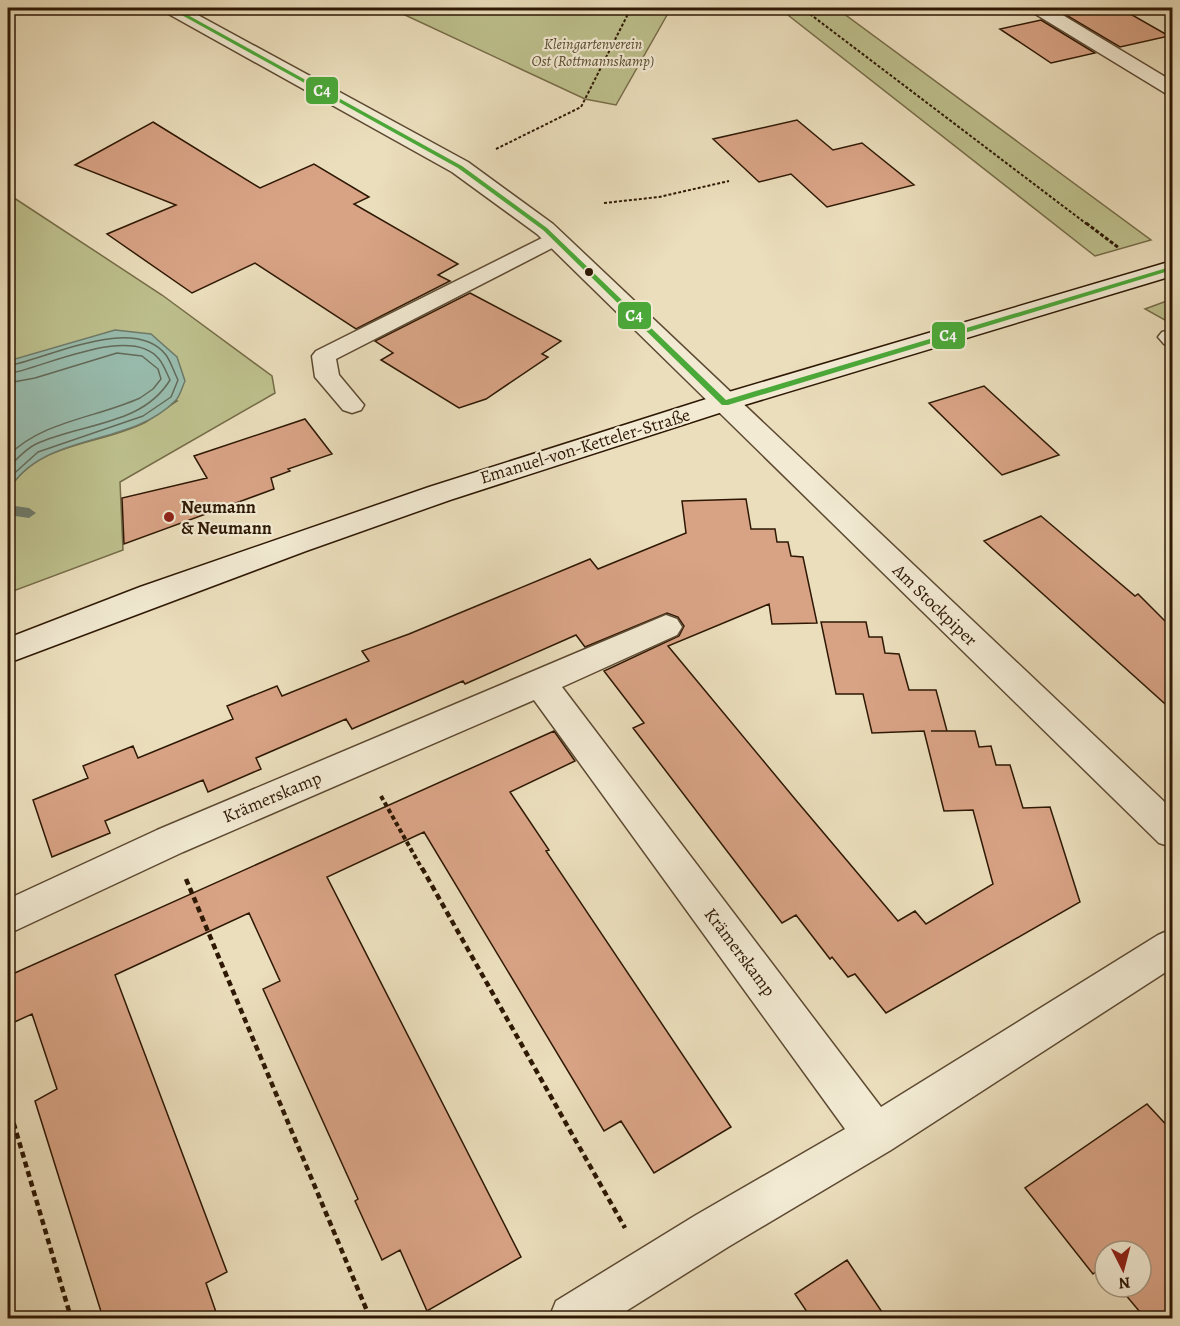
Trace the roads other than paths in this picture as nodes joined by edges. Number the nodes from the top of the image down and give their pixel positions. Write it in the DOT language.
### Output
graph roads {
  1 [pos="172,8"];
  2 [pos="1039,8"];
  3 [pos="1173,89"];
  4 [pos="554,238"];
  5 [pos="1163,271"];
  6 [pos="725,403"];
  7 [pos="352,405"];
  8 [pos="666,627"];
  9 [pos="8,651"];
  10 [pos="540,683"];
  11 [pos="1173,832"];
  12 [pos="8,917"];
  13 [pos="1173,947"];
  14 [pos="876,1135"];
  15 [pos="573,1318"];
  1 -- 4 [label="street, Am Stockpiper"];
  2 -- 3 [label="street"];
  4 -- 6 [label="street, Am Stockpiper"];
  4 -- 7 [label="lane"];
  5 -- 6 [label="street, Emanuel-von-Ketteler-Straße"];
  6 -- 9 [label="street, Emanuel-von-Ketteler-Straße"];
  6 -- 11 [label="street, Am Stockpiper"];
  8 -- 10 [label="street, Krämerskamp"];
  10 -- 12 [label="street, Krämerskamp"];
  10 -- 14 [label="street, Krämerskamp"];
  13 -- 14 [label="street"];
  14 -- 15 [label="street"];
}
